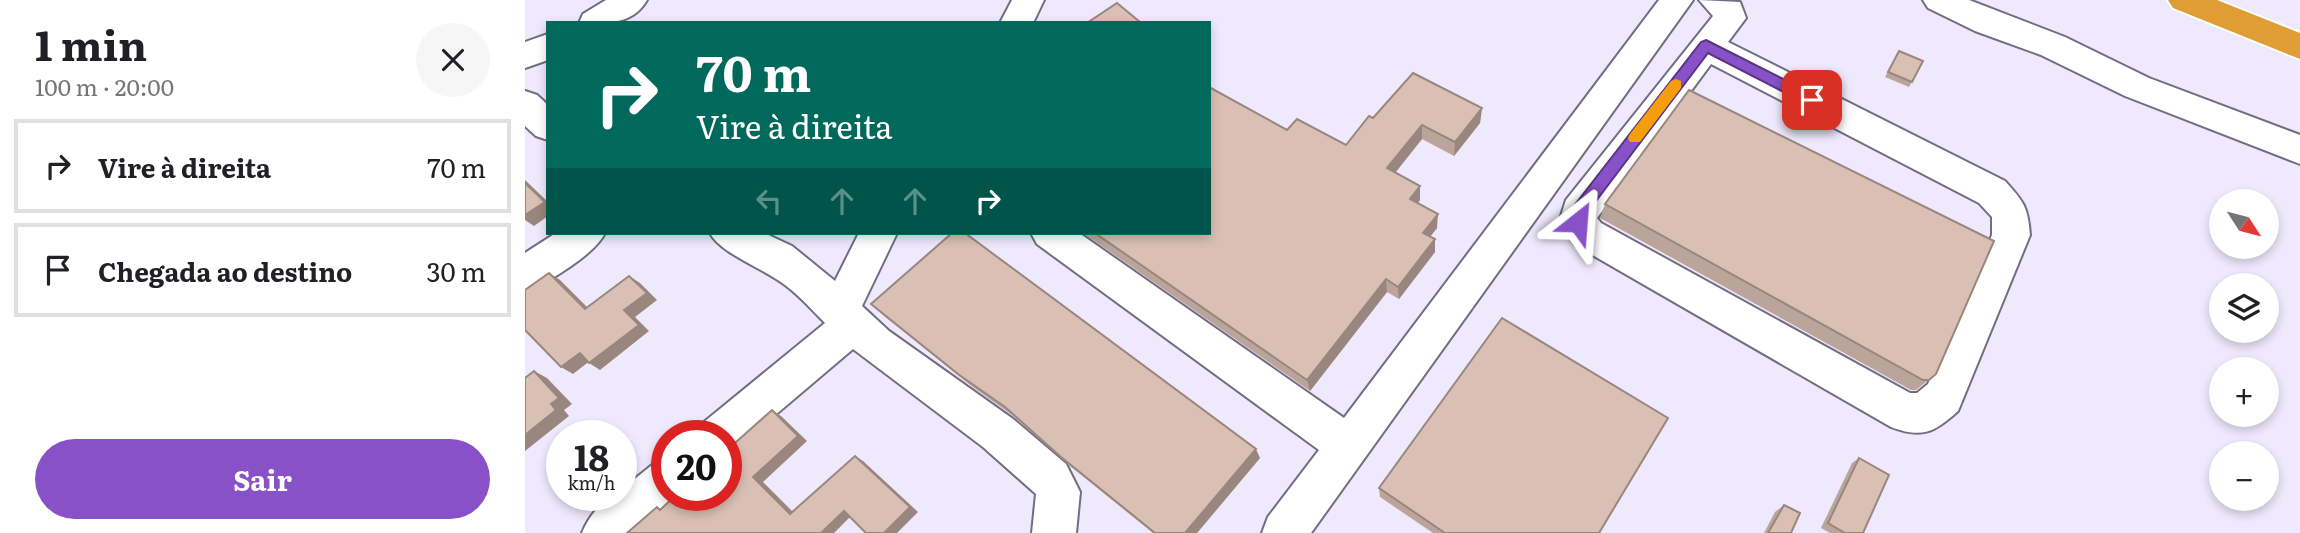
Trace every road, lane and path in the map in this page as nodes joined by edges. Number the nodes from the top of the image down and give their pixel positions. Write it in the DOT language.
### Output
graph roads {
  1 [pos="631,0"];
  2 [pos="1028,0"];
  3 [pos="1677,0"];
  4 [pos="1715,0"];
  5 [pos="1940,0"];
  6 [pos="2183,0"];
  7 [pos="2254,0"];
  8 [pos="2300,18"];
  9 [pos="597,21"];
  10 [pos="1018,21"];
  11 [pos="1706,46"];
  12 [pos="2300,46"];
  13 [pos="546,48"];
  14 [pos="525,55"];
  15 [pos="525,105"];
  16 [pos="546,124"];
  17 [pos="2300,150"];
  18 [pos="583,235"];
  19 [pos="733,235"];
  20 [pos="877,235"];
  21 [pos="1053,235"];
  22 [pos="525,274"];
  23 [pos="847,317"];
  24 [pos="736,420"];
  25 [pos="1347,445"];
  26 [pos="651,493"];
  27 [pos="604,533"];
  28 [pos="1054,533"];
  29 [pos="1284,533"];
  1 -- 9 [label="street"];
  2 -- 10 [label="street"];
  3 -- 25 [label="street"];
  4 -- 11 [label="street"];
  5 -- 17 [label="street"];
  6 -- 12 [label="highway"];
  7 -- 8 [label="highway"];
  11 -- 11 [label="street"];
  13 -- 14 [label="street"];
  15 -- 16 [label="street"];
  18 -- 22 [label="street"];
  19 -- 23 [label="street"];
  20 -- 23 [label="street"];
  21 -- 25 [label="street"];
  23 -- 24 [label="street"];
  23 -- 28 [label="street"];
  25 -- 29 [label="street"];
  26 -- 27 [label="street"];
}
